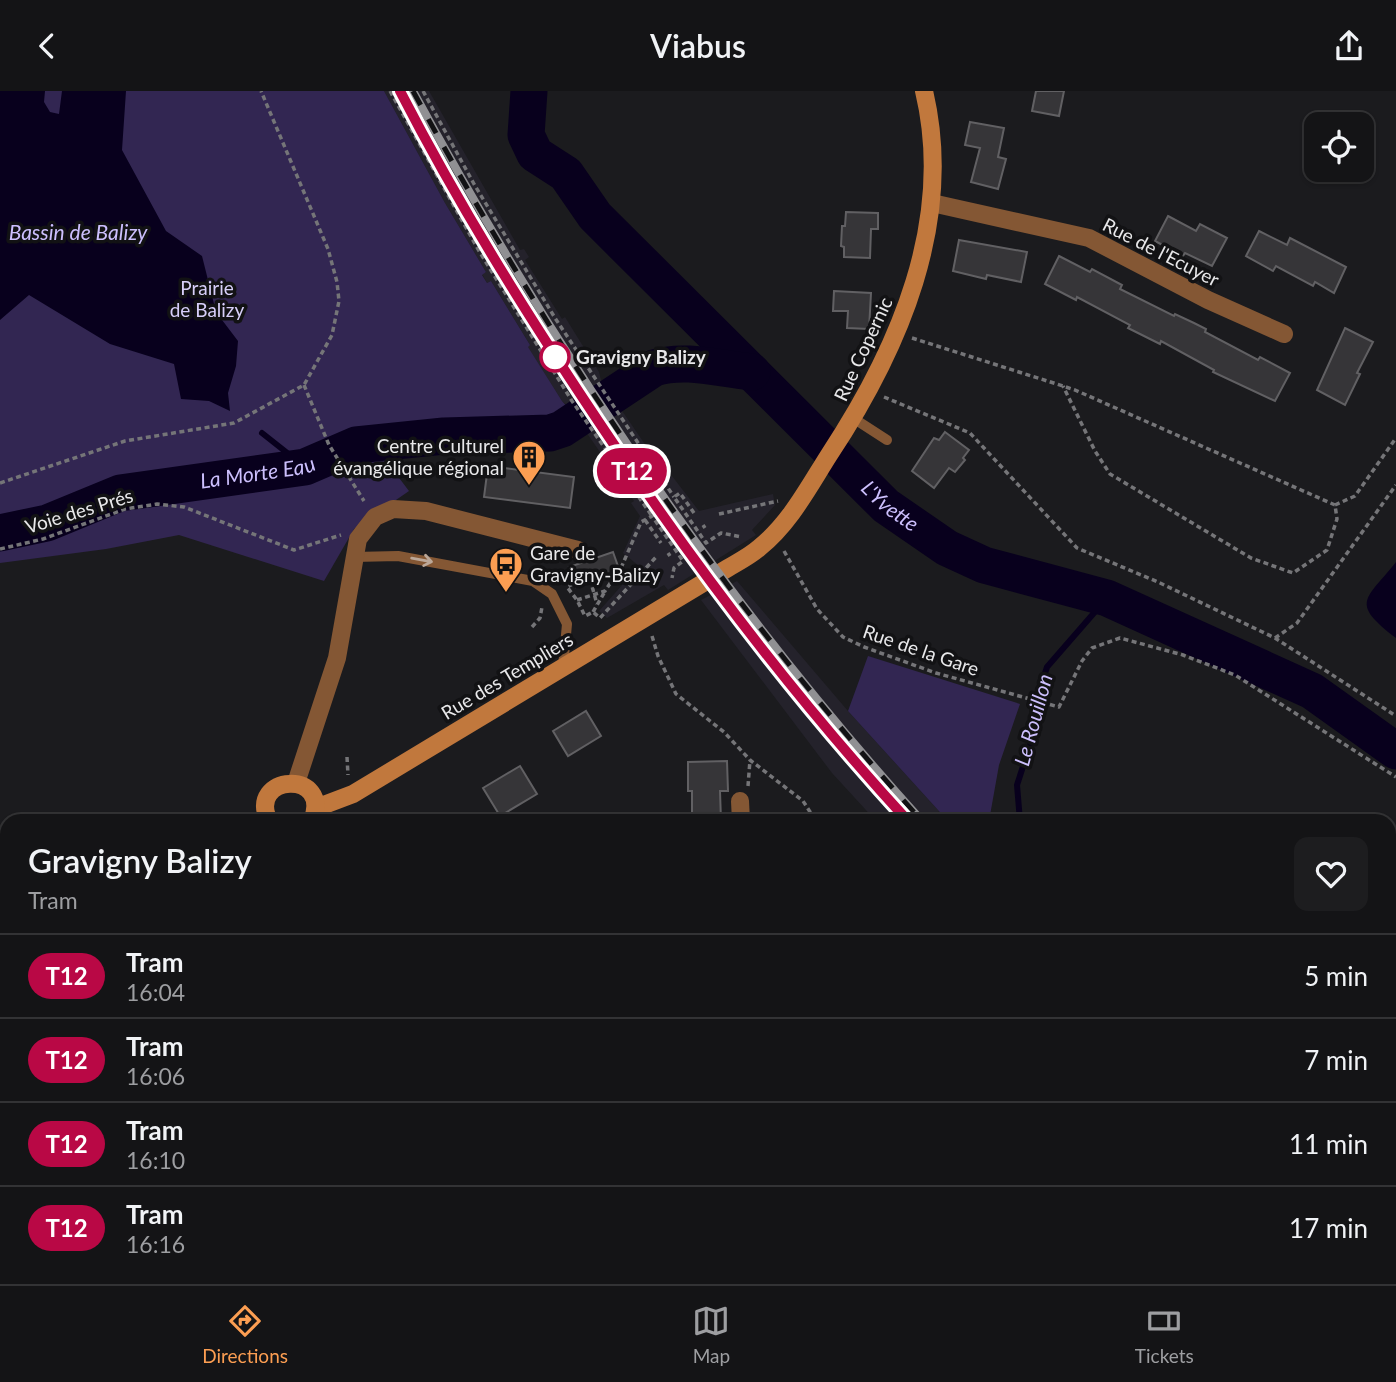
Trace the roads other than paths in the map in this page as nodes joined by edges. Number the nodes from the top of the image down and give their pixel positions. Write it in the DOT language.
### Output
graph roads {
  1 [pos="924,91"];
  2 [pos="932,203"];
  3 [pos="1284,334"];
  4 [pos="851,421"];
  5 [pos="887,440"];
  6 [pos="578,550"];
  7 [pos="354,557"];
  8 [pos="718,574"];
  9 [pos="564,667"];
  10 [pos="296,783"];
  11 [pos="740,801"];
  12 [pos="266,814"];
  13 [pos="314,814"];
  14 [pos="741,814"];
  1 -- 2 [label="street, Rue Copernic"];
  2 -- 3 [label="street, Rue de l'Ecuyer"];
  2 -- 4 [label="street, Rue Copernic"];
  4 -- 5 [label="lane"];
  4 -- 8 [label="street, Rue Copernic"];
  6 -- 7 [label="street"];
  7 -- 9 [label="lane, one-way"];
  7 -- 10 [label="street"];
  8 -- 9 [label="street, Rue des Templiers"];
  9 -- 13 [label="street, Rue des Templiers"];
  10 -- 12 [label="street"];
  10 -- 13 [label="street, Rue des Templiers"];
  11 -- 14 [label="street"];
}
